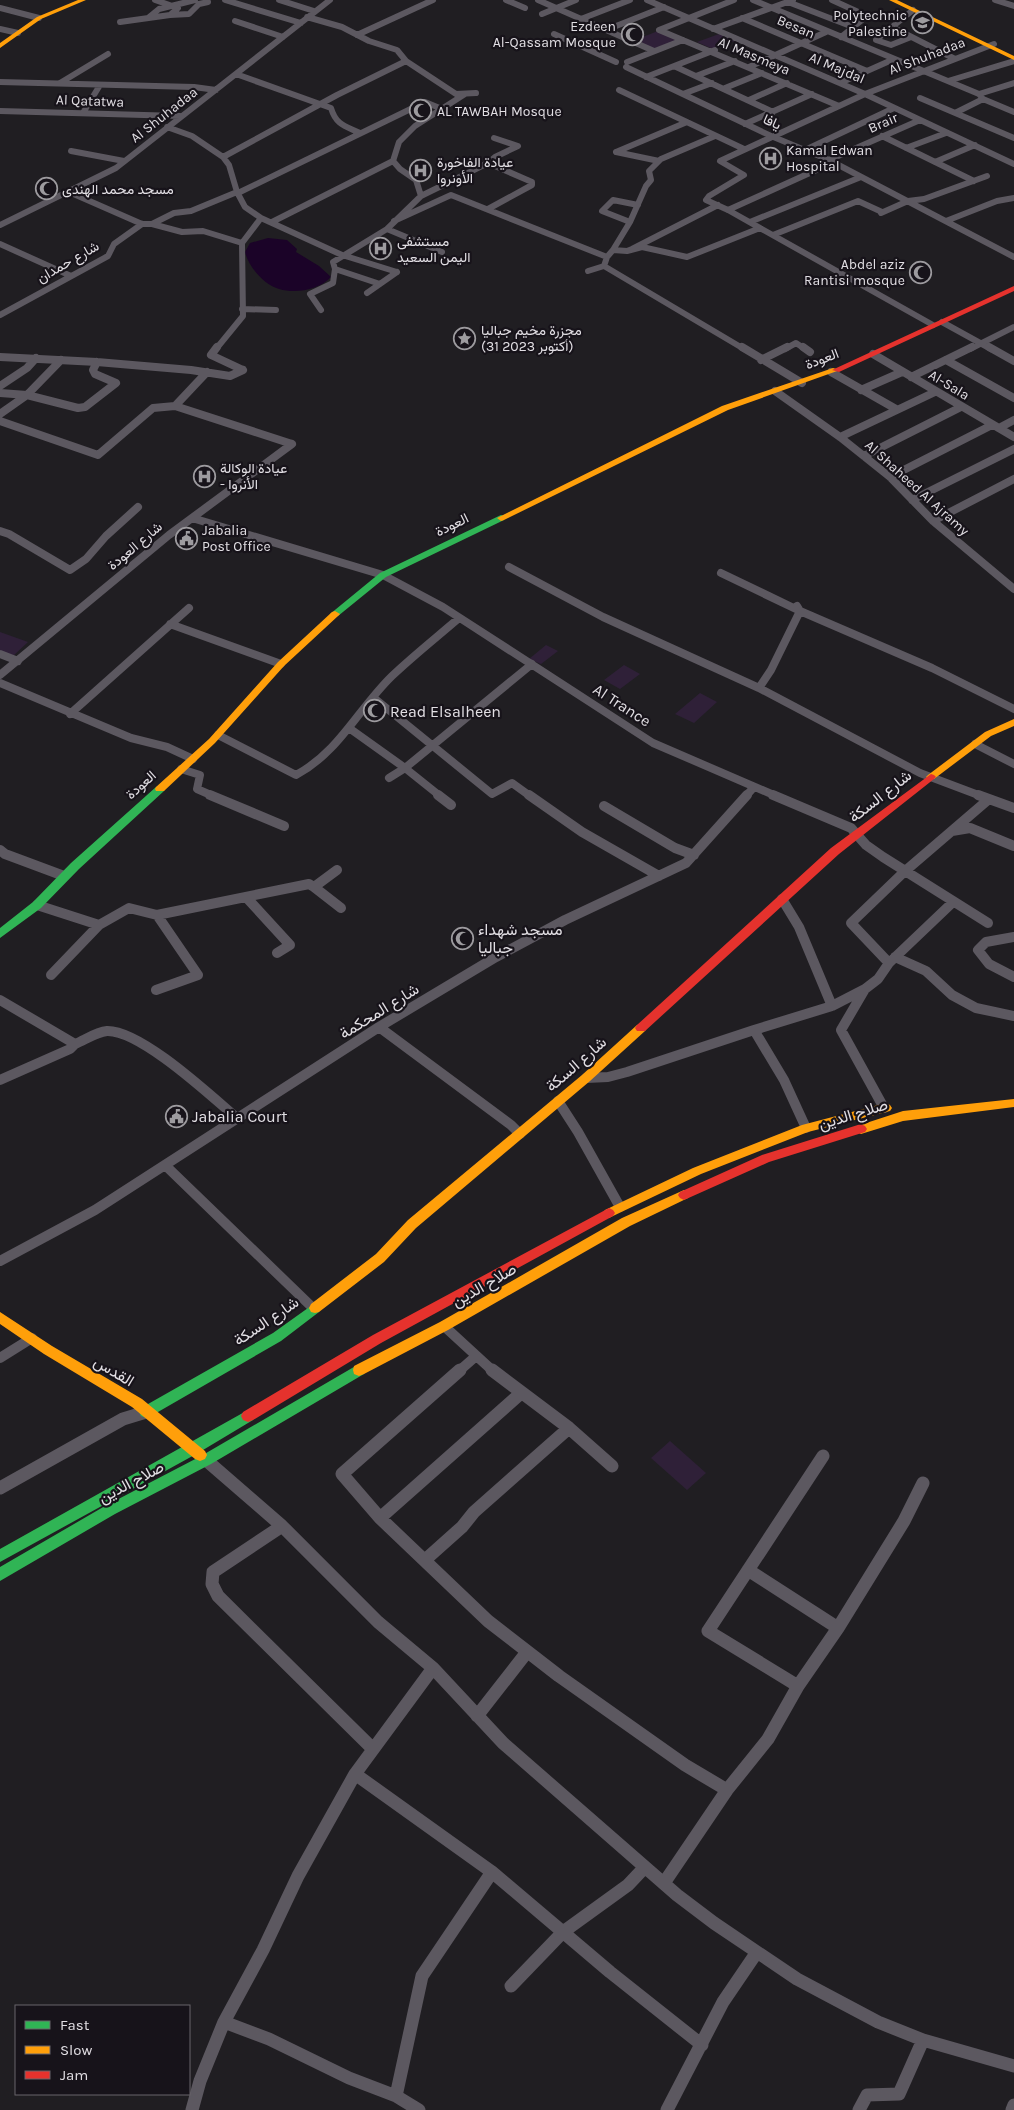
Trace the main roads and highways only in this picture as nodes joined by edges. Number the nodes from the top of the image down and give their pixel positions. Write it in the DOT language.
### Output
graph roads {
  1 [pos="83,0"];
  2 [pos="892,0"];
  3 [pos="900,0"];
  4 [pos="991,44"];
  5 [pos="0,46"];
  6 [pos="1014,53"];
  7 [pos="1014,59"];
  8 [pos="1014,288"];
  9 [pos="1014,722"];
  10 [pos="0,934"];
  11 [pos="1014,1093"];
  12 [pos="965,1097"];
  13 [pos="1014,1103"];
  14 [pos="909,1104"];
  15 [pos="0,1317"];
  16 [pos="146,1412"];
  17 [pos="193,1449"];
  18 [pos="206,1460"];
  19 [pos="0,1556"];
  20 [pos="0,1574"];
  1 -- 5 [label="main road"];
  2 -- 4 [label="main road"];
  3 -- 4 [label="main road"];
  4 -- 6 [label="main road"];
  4 -- 7 [label="main road"];
  8 -- 10 [label="main road, العودة"];
  9 -- 16 [label="main road, شارع السكة"];
  11 -- 12 [label="main road"];
  13 -- 18 [label="main road, صلاح الدين"];
  14 -- 17 [label="main road, صلاح الدين"];
  15 -- 16 [label="main road, القدس"];
  16 -- 17 [label="main road, القدس"];
  17 -- 18 [label="main road, القدس"];
  17 -- 19 [label="main road, صلاح الدين"];
  18 -- 20 [label="main road, صلاح الدين"];
}
